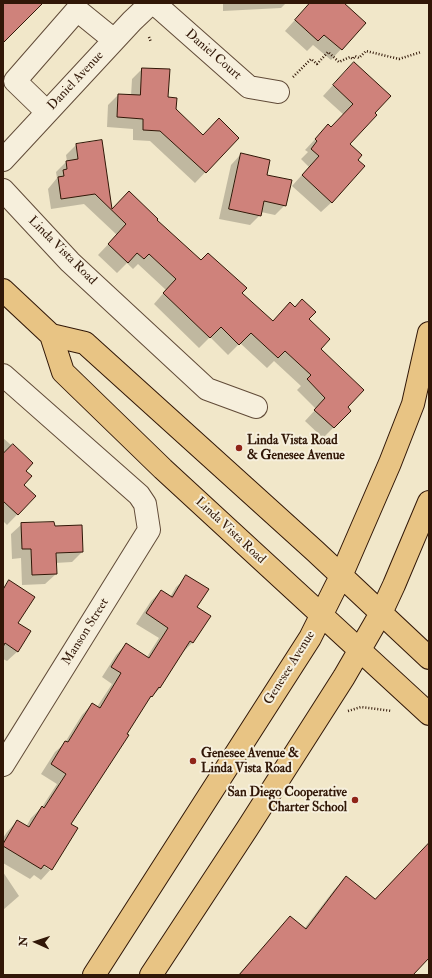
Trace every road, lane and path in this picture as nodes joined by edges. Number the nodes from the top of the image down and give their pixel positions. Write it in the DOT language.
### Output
graph roads {
  1 [pos="151,3"];
  2 [pos="154,3"];
  3 [pos="149,37"];
  4 [pos="114,40"];
  5 [pos="151,42"];
  6 [pos="421,52"];
  7 [pos="278,92"];
  8 [pos="47,112"];
  9 [pos="4,156"];
  10 [pos="3,190"];
  11 [pos="3,290"];
  12 [pos="429,333"];
  13 [pos="51,335"];
  14 [pos="3,375"];
  15 [pos="256,407"];
  16 [pos="429,502"];
  17 [pos="341,576"];
  18 [pos="380,612"];
  19 [pos="322,616"];
  20 [pos="359,650"];
  21 [pos="429,658"];
  22 [pos="345,713"];
  23 [pos="398,713"];
  24 [pos="429,714"];
  25 [pos="3,765"];
  26 [pos="94,975"];
  27 [pos="151,975"];
  1 -- 4 [label="street, Daniel Avenue"];
  2 -- 7 [label="street, Daniel Court"];
  3 -- 5 [label="path"];
  4 -- 8 [label="street, Daniel Avenue"];
  4 -- 8 [label="street"];
  6 -- 7 [label="path"];
  8 -- 9 [label="street, Daniel Avenue"];
  10 -- 15 [label="street, Linda Vista Road"];
  11 -- 13 [label="main road, Linda Vista Road"];
  12 -- 17 [label="main road, Genesee Avenue"];
  13 -- 17 [label="main road"];
  13 -- 19 [label="main road, Linda Vista Road"];
  14 -- 25 [label="street, Manson Street"];
  16 -- 18 [label="main road"];
  17 -- 18 [label="main road"];
  17 -- 19 [label="main road, Genesee Avenue"];
  18 -- 20 [label="main road"];
  18 -- 21 [label="main road"];
  19 -- 20 [label="main road, Linda Vista Road"];
  19 -- 26 [label="main road, Genesee Avenue"];
  20 -- 24 [label="main road, Linda Vista Road"];
  20 -- 27 [label="main road"];
  22 -- 23 [label="path"];
}
